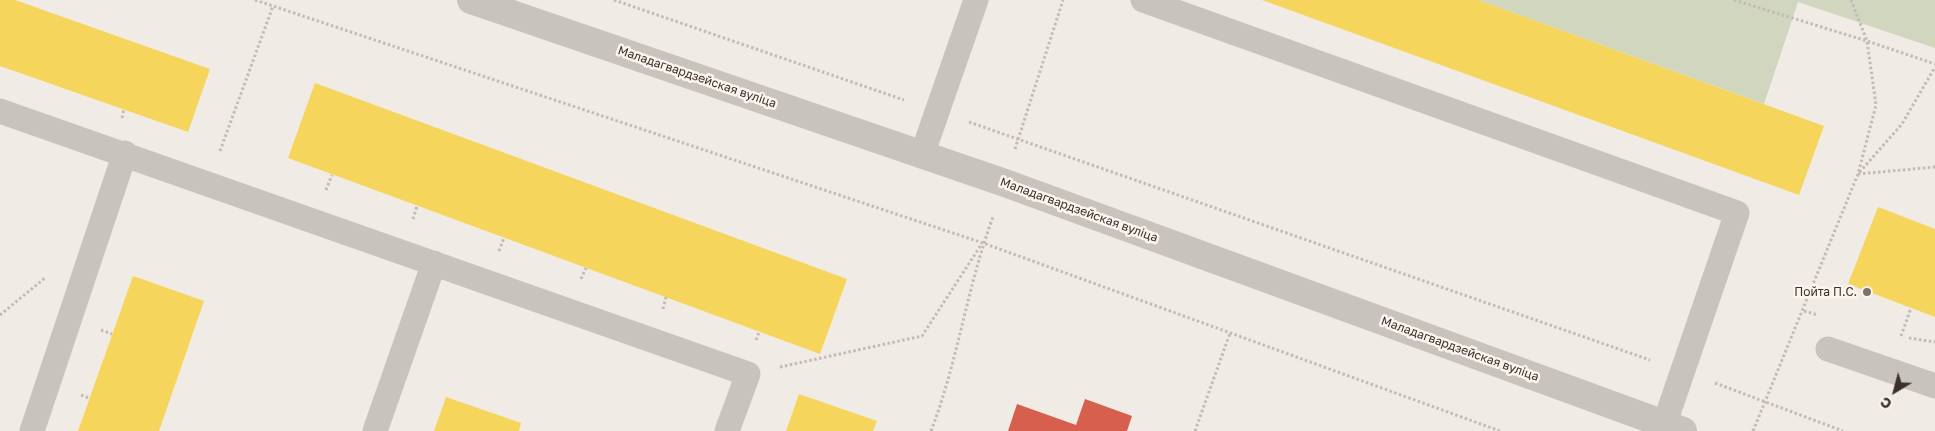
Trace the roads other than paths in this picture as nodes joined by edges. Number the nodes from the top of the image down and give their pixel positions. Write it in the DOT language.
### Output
graph roads {
  1 [pos="471,0"];
  2 [pos="976,0"];
  3 [pos="1143,0"];
  4 [pos="0,111"];
  5 [pos="125,153"];
  6 [pos="922,155"];
  7 [pos="434,263"];
  8 [pos="1828,348"];
  9 [pos="1935,386"];
  10 [pos="1670,429"];
  11 [pos="32,431"];
  12 [pos="375,431"];
  13 [pos="727,431"];
  1 -- 6 [label="street, Маладагвардзейская вуліца"];
  2 -- 6 [label="lane"];
  3 -- 10 [label="lane"];
  4 -- 5 [label="lane"];
  5 -- 7 [label="lane"];
  5 -- 11 [label="lane"];
  6 -- 10 [label="street, Маладагвардзейская вуліца"];
  7 -- 12 [label="lane"];
  7 -- 13 [label="lane"];
  8 -- 9 [label="lane"];
}
